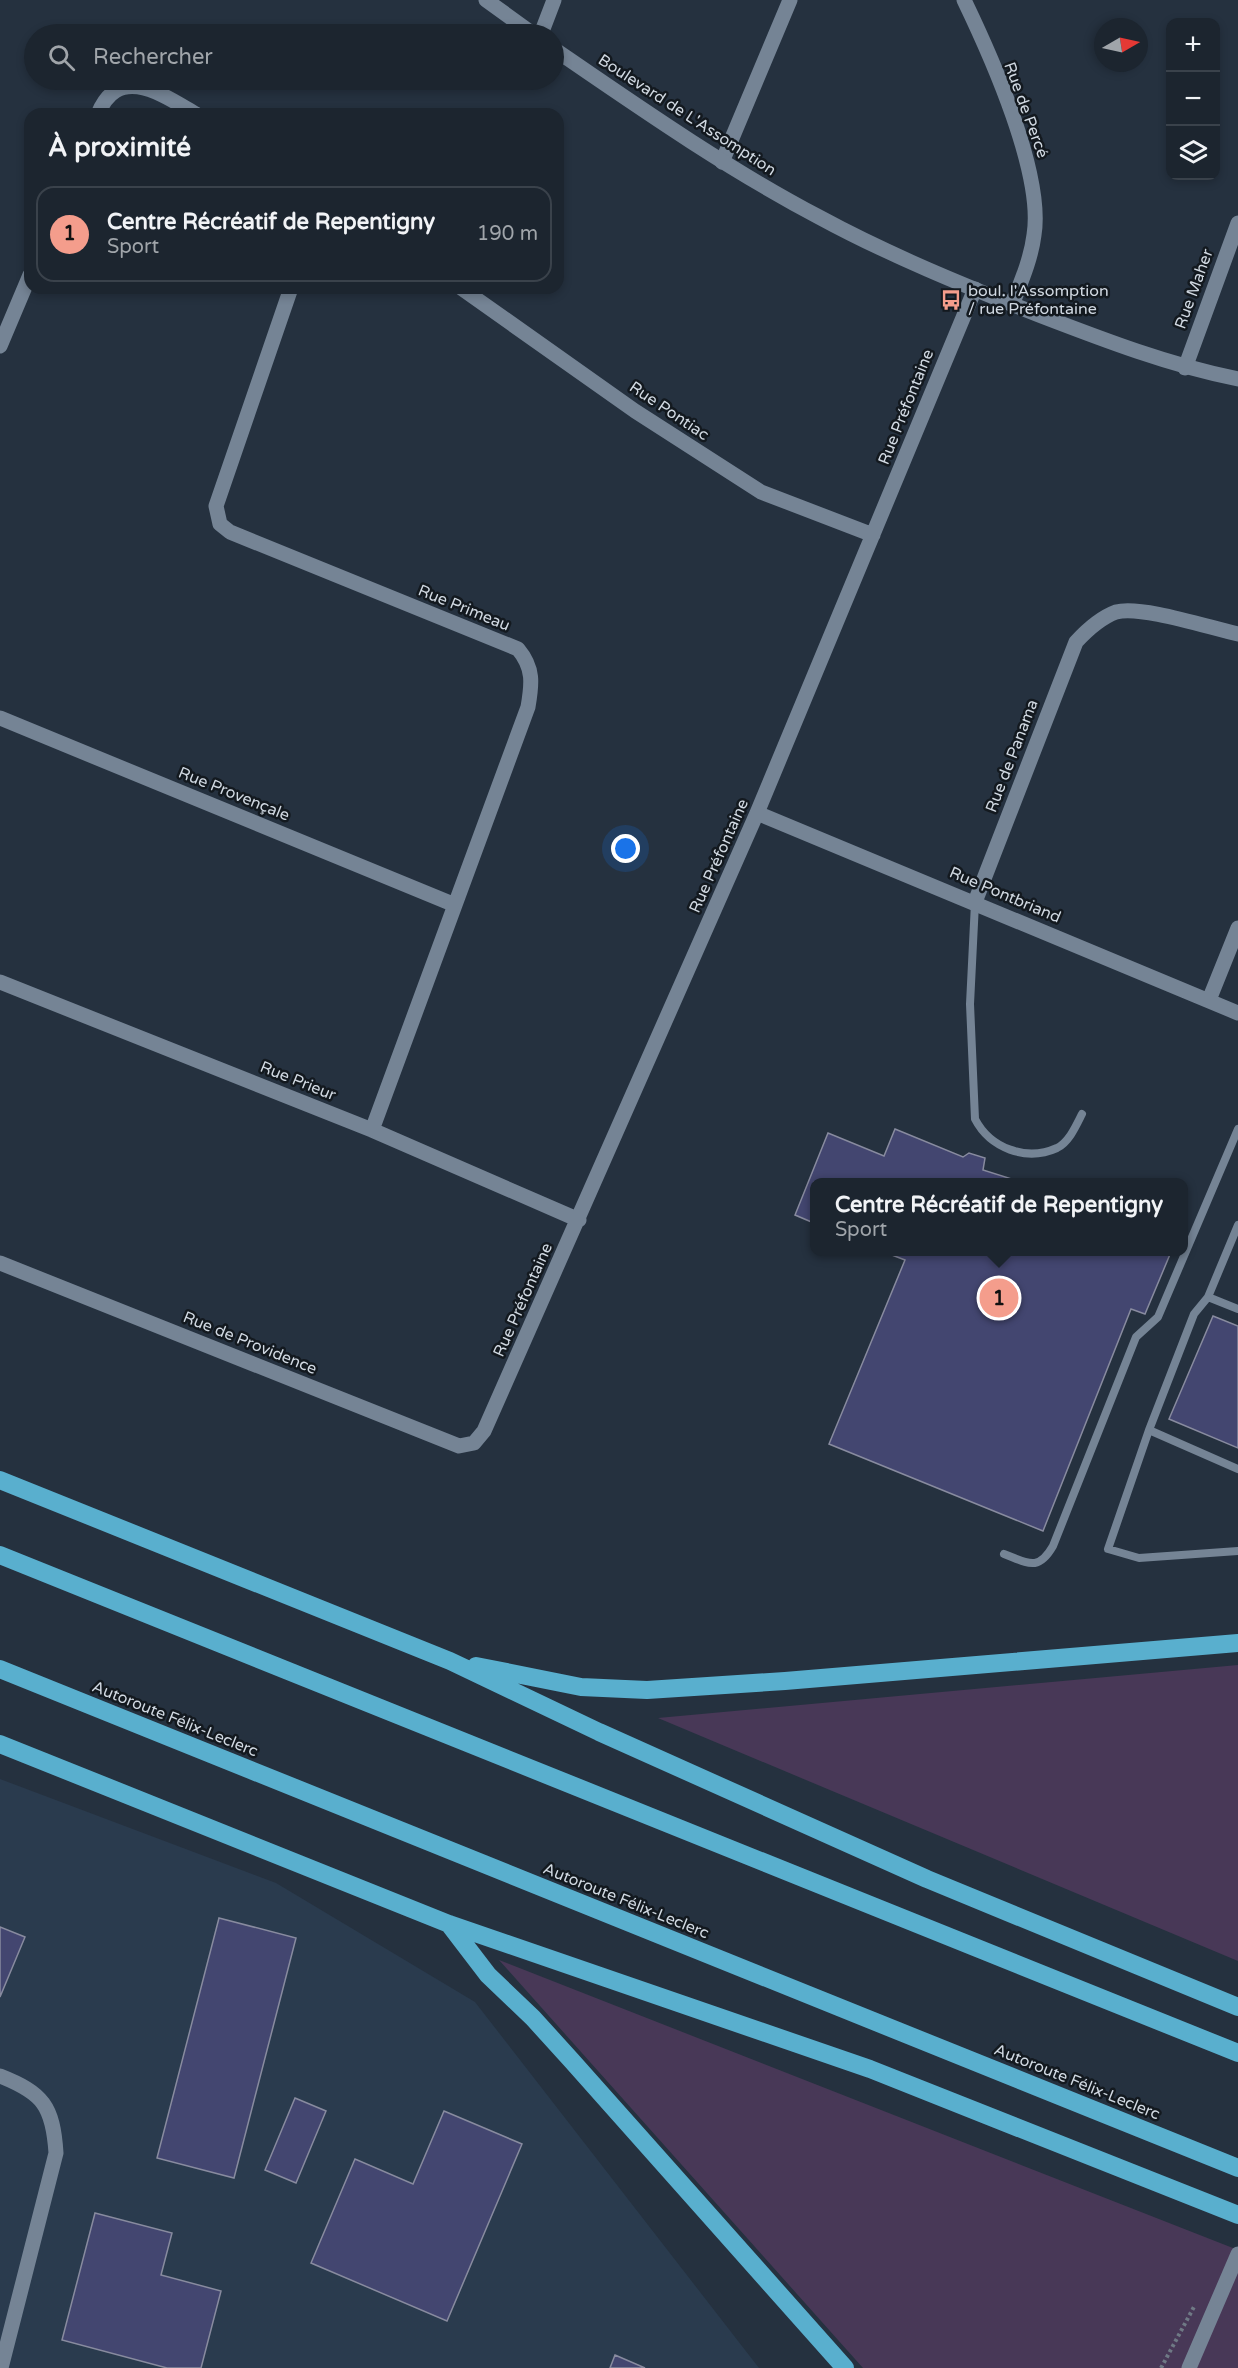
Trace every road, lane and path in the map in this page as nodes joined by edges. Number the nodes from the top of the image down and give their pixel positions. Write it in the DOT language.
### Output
graph roads {
  1 [pos="486,0"];
  2 [pos="554,0"];
  3 [pos="790,0"];
  4 [pos="964,0"];
  5 [pos="519,24"];
  6 [pos="546,24"];
  7 [pos="564,56"];
  8 [pos="119,90"];
  9 [pos="152,90"];
  10 [pos="100,108"];
  11 [pos="186,108"];
  12 [pos="722,162"];
  13 [pos="1238,223"];
  14 [pos="24,289"];
  15 [pos="975,289"];
  16 [pos="289,294"];
  17 [pos="469,294"];
  18 [pos="1012,304"];
  19 [pos="0,346"];
  20 [pos="1185,368"];
  21 [pos="1238,379"];
  22 [pos="873,535"];
  23 [pos="1238,634"];
  24 [pos="0,717"];
  25 [pos="757,813"];
  26 [pos="975,902"];
  27 [pos="455,905"];
  28 [pos="1238,928"];
  29 [pos="0,982"];
  30 [pos="1209,1000"];
  31 [pos="1238,1013"];
  32 [pos="1082,1114"];
  33 [pos="1238,1129"];
  34 [pos="372,1130"];
  35 [pos="579,1220"];
  36 [pos="1238,1225"];
  37 [pos="1188,1246"];
  38 [pos="1184,1256"];
  39 [pos="0,1263"];
  40 [pos="1208,1297"];
  41 [pos="1238,1309"];
  42 [pos="1149,1430"];
  43 [pos="484,1431"];
  44 [pos="1238,1469"];
  45 [pos="0,1480"];
  46 [pos="1238,1551"];
  47 [pos="1004,1554"];
  48 [pos="0,1555"];
  49 [pos="1238,1642"];
  50 [pos="450,1661"];
  51 [pos="0,1669"];
  52 [pos="0,1744"];
  53 [pos="449,1924"];
  54 [pos="1238,2007"];
  55 [pos="1238,2053"];
  56 [pos="0,2076"];
  57 [pos="1238,2168"];
  58 [pos="1238,2215"];
  59 [pos="1238,2254"];
  60 [pos="1198,2300"];
  61 [pos="1,2368"];
  62 [pos="845,2368"];
  63 [pos="1161,2368"];
  64 [pos="1189,2368"];
  1 -- 5 [label="street"];
  2 -- 6 [label="street"];
  3 -- 12 [label="street"];
  4 -- 18 [label="street, Rue de Percé"];
  7 -- 12 [label="street, Boulevard de L'Assomption"];
  8 -- 10 [label="street"];
  9 -- 11 [label="street"];
  12 -- 15 [label="street, Boulevard de L'Assomption"];
  13 -- 20 [label="street, Rue Maher"];
  14 -- 19 [label="street"];
  15 -- 18 [label="street, Boulevard de L'Assomption"];
  15 -- 22 [label="street, Rue Préfontaine"];
  16 -- 27 [label="street, Rue Primeau"];
  17 -- 22 [label="street, Rue Pontiac"];
  18 -- 20 [label="street, Boulevard de L'Assomption"];
  20 -- 21 [label="street, Boulevard de L'Assomption"];
  22 -- 25 [label="street, Rue Préfontaine"];
  23 -- 26 [label="street, Rue de Panama"];
  24 -- 27 [label="street, Rue Provençale"];
  25 -- 26 [label="street, Rue Pontbriand"];
  25 -- 35 [label="street, Rue Préfontaine"];
  26 -- 30 [label="street, Rue Pontbriand"];
  26 -- 32 [label="lane"];
  27 -- 34 [label="street, Rue Primeau"];
  28 -- 30 [label="street"];
  29 -- 34 [label="street, Rue Prieur"];
  30 -- 31 [label="street, Rue Pontbriand"];
  33 -- 37 [label="lane"];
  34 -- 35 [label="street, Rue Prieur"];
  35 -- 43 [label="street, Rue Préfontaine"];
  36 -- 40 [label="lane"];
  38 -- 47 [label="lane"];
  39 -- 43 [label="street, Rue de Providence"];
  40 -- 41 [label="lane"];
  40 -- 42 [label="lane"];
  42 -- 44 [label="lane"];
  42 -- 46 [label="lane"];
  45 -- 50 [label="highway"];
  48 -- 55 [label="highway"];
  49 -- 50 [label="highway"];
  50 -- 54 [label="highway"];
  51 -- 57 [label="highway, Autoroute Félix-Leclerc"];
  52 -- 53 [label="highway"];
  53 -- 58 [label="highway"];
  53 -- 62 [label="highway"];
  56 -- 61 [label="street"];
  59 -- 64 [label="street"];
  60 -- 63 [label="path"];
}
